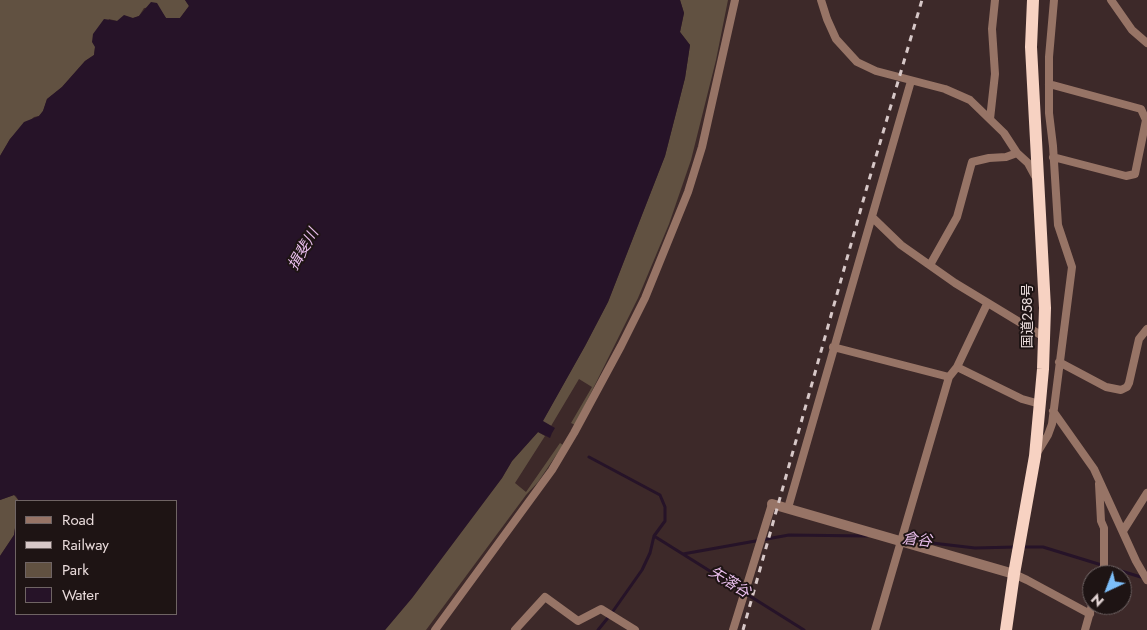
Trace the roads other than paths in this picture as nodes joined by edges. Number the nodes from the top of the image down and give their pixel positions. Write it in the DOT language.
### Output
graph roads {
  1 [pos="735,0"];
  2 [pos="821,0"];
  3 [pos="995,0"];
  4 [pos="1033,0"];
  5 [pos="1054,0"];
  6 [pos="1111,0"];
  7 [pos="1147,43"];
  8 [pos="911,81"];
  9 [pos="1049,84"];
  10 [pos="990,119"];
  11 [pos="1016,153"];
  12 [pos="1054,158"];
  13 [pos="1038,180"];
  14 [pos="873,218"];
  15 [pos="930,265"];
  16 [pos="988,304"];
  17 [pos="1147,330"];
  18 [pos="1044,337"];
  19 [pos="833,347"];
  20 [pos="1059,362"];
  21 [pos="957,367"];
  22 [pos="949,377"];
  23 [pos="1040,404"];
  24 [pos="1054,411"];
  25 [pos="1035,456"];
  26 [pos="1099,480"];
  27 [pos="1147,493"];
  28 [pos="772,504"];
  29 [pos="788,508"];
  30 [pos="1124,531"];
  31 [pos="901,541"];
  32 [pos="1104,565"];
  33 [pos="1014,574"];
  34 [pos="1147,580"];
  35 [pos="1082,610"];
  36 [pos="1090,615"];
  37 [pos="435,630"];
  38 [pos="515,630"];
  39 [pos="635,630"];
  40 [pos="733,630"];
  41 [pos="875,630"];
  42 [pos="1006,630"];
  43 [pos="1085,630"];
  1 -- 37 [label="street"];
  2 -- 8 [label="street"];
  3 -- 10 [label="street"];
  4 -- 13 [label="highway, 国道258号"];
  5 -- 9 [label="street"];
  6 -- 7 [label="street"];
  8 -- 10 [label="street"];
  8 -- 14 [label="street"];
  9 -- 12 [label="street"];
  9 -- 12 [label="street"];
  10 -- 11 [label="street"];
  11 -- 13 [label="street"];
  11 -- 15 [label="street"];
  12 -- 20 [label="street"];
  13 -- 18 [label="highway, 国道258号"];
  14 -- 15 [label="street"];
  14 -- 19 [label="street"];
  15 -- 16 [label="street"];
  16 -- 18 [label="street"];
  16 -- 21 [label="street"];
  17 -- 20 [label="street"];
  18 -- 23 [label="highway, 国道258号"];
  19 -- 22 [label="street"];
  19 -- 29 [label="street"];
  20 -- 24 [label="street"];
  21 -- 22 [label="street"];
  21 -- 23 [label="street"];
  22 -- 31 [label="street"];
  23 -- 25 [label="highway, 国道258号"];
  24 -- 25 [label="street"];
  24 -- 26 [label="street"];
  25 -- 33 [label="highway, 国道258号"];
  26 -- 30 [label="street"];
  26 -- 32 [label="street"];
  27 -- 30 [label="street"];
  28 -- 29 [label="street"];
  28 -- 40 [label="street"];
  29 -- 31 [label="street"];
  30 -- 34 [label="street"];
  31 -- 33 [label="street"];
  31 -- 41 [label="street"];
  33 -- 35 [label="street"];
  33 -- 42 [label="highway, 国道258号"];
  36 -- 43 [label="street"];
  38 -- 39 [label="street"];
}
